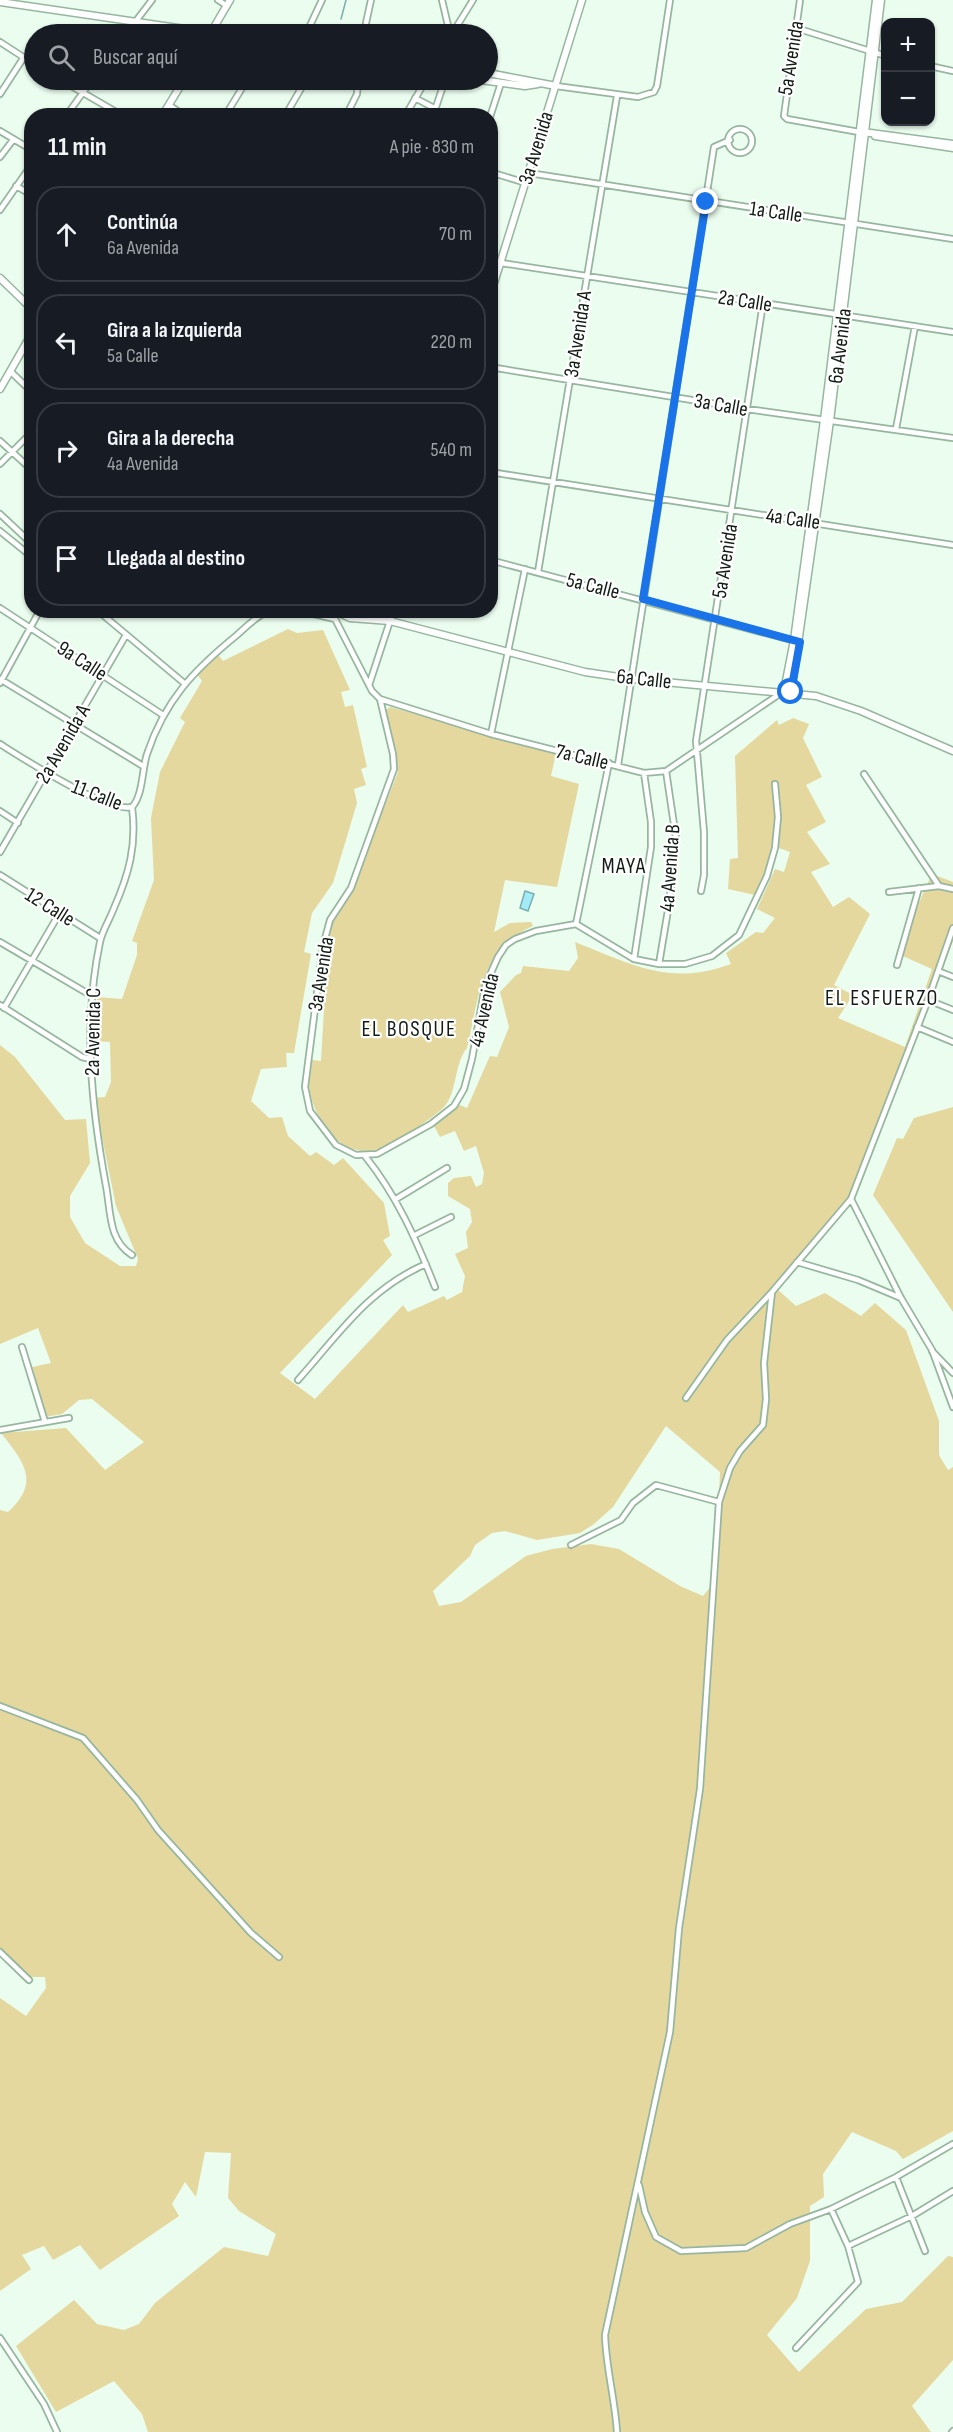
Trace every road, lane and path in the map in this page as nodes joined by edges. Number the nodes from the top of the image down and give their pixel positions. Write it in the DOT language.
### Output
graph roads {
  1 [pos="152,0"];
  2 [pos="218,0"];
  3 [pos="322,0"];
  4 [pos="371,0"];
  5 [pos="442,0"];
  6 [pos="473,0"];
  7 [pos="582,0"];
  8 [pos="670,0"];
  9 [pos="800,0"];
  10 [pos="876,0"];
  11 [pos="881,0"];
  12 [pos="0,2"];
  13 [pos="18,2"];
  14 [pos="229,3"];
  15 [pos="136,22"];
  16 [pos="366,23"];
  17 [pos="148,24"];
  18 [pos="217,24"];
  19 [pos="311,24"];
  20 [pos="448,24"];
  21 [pos="457,24"];
  22 [pos="796,28"];
  23 [pos="0,42"];
  24 [pos="872,52"];
  25 [pos="881,55"];
  26 [pos="24,57"];
  27 [pos="935,67"];
  28 [pos="953,71"];
  29 [pos="498,75"];
  30 [pos="498,82"];
  31 [pos="501,82"];
  32 [pos="541,84"];
  33 [pos="556,87"];
  34 [pos="78,90"];
  35 [pos="178,90"];
  36 [pos="241,90"];
  37 [pos="300,90"];
  38 [pos="357,90"];
  39 [pos="420,90"];
  40 [pos="443,90"];
  41 [pos="82,92"];
  42 [pos="0,94"];
  43 [pos="617,96"];
  44 [pos="416,98"];
  45 [pos="169,105"];
  46 [pos="71,108"];
  47 [pos="109,108"];
  48 [pos="167,108"];
  49 [pos="173,108"];
  50 [pos="230,108"];
  51 [pos="290,108"];
  52 [pos="350,108"];
  53 [pos="410,108"];
  54 [pos="434,108"];
  55 [pos="436,108"];
  56 [pos="493,108"];
  57 [pos="0,131"];
  58 [pos="866,132"];
  59 [pos="13,140"];
  60 [pos="730,140"];
  61 [pos="24,146"];
  62 [pos="953,146"];
  63 [pos="0,157"];
  64 [pos="529,172"];
  65 [pos="498,174"];
  66 [pos="24,175"];
  67 [pos="526,183"];
  68 [pos="16,186"];
  69 [pos="601,186"];
  70 [pos="24,190"];
  71 [pos="706,202"];
  72 [pos="0,210"];
  73 [pos="850,222"];
  74 [pos="953,238"];
  75 [pos="501,263"];
  76 [pos="498,272"];
  77 [pos="587,276"];
  78 [pos="0,278"];
  79 [pos="690,292"];
  80 [pos="24,301"];
  81 [pos="763,303"];
  82 [pos="841,315"];
  83 [pos="915,326"];
  84 [pos="953,332"];
  85 [pos="24,347"];
  86 [pos="498,368"];
  87 [pos="10,371"];
  88 [pos="570,380"];
  89 [pos="24,384"];
  90 [pos="0,389"];
  91 [pos="674,396"];
  92 [pos="747,409"];
  93 [pos="827,420"];
  94 [pos="896,429"];
  95 [pos="953,438"];
  96 [pos="24,440"];
  97 [pos="0,441"];
  98 [pos="12,451"];
  99 [pos="24,462"];
  100 [pos="0,464"];
  101 [pos="498,473"];
  102 [pos="554,482"];
  103 [pos="658,498"];
  104 [pos="733,510"];
  105 [pos="0,514"];
  106 [pos="813,521"];
  107 [pos="0,531"];
  108 [pos="24,536"];
  109 [pos="953,545"];
  110 [pos="24,550"];
  111 [pos="498,562"];
  112 [pos="525,569"];
  113 [pos="538,572"];
  114 [pos="643,599"];
  115 [pos="0,608"];
  116 [pos="35,618"];
  117 [pos="108,618"];
  118 [pos="257,618"];
  119 [pos="331,618"];
  120 [pos="371,618"];
  121 [pos="391,618"];
  122 [pos="716,620"];
  123 [pos="390,621"];
  124 [pos="30,627"];
  125 [pos="126,635"];
  126 [pos="797,641"];
  127 [pos="508,652"];
  128 [pos="104,676"];
  129 [pos="632,679"];
  130 [pos="0,681"];
  131 [pos="184,683"];
  132 [pos="705,685"];
  133 [pos="369,686"];
  134 [pos="787,692"];
  135 [pos="380,699"];
  136 [pos="163,715"];
  137 [pos="74,724"];
  138 [pos="491,734"];
  139 [pos="0,744"];
  140 [pos="696,751"];
  141 [pos="953,751"];
  142 [pos="609,763"];
  143 [pos="618,765"];
  144 [pos="143,766"];
  145 [pos="666,771"];
  146 [pos="47,773"];
  147 [pos="644,773"];
  148 [pos="864,774"];
  149 [pos="774,784"];
  150 [pos="132,807"];
  151 [pos="0,811"];
  152 [pos="18,823"];
  153 [pos="0,852"];
  154 [pos="0,875"];
  155 [pos="939,886"];
  156 [pos="919,888"];
  157 [pos="953,889"];
  158 [pos="701,891"];
  159 [pos="889,892"];
  160 [pos="59,914"];
  161 [pos="576,924"];
  162 [pos="953,928"];
  163 [pos="100,938"];
  164 [pos="0,942"];
  165 [pos="947,946"];
  166 [pos="953,948"];
  167 [pos="634,959"];
  168 [pos="32,962"];
  169 [pos="658,964"];
  170 [pos="897,965"];
  171 [pos="938,971"];
  172 [pos="953,977"];
  173 [pos="92,996"];
  174 [pos="928,1000"];
  175 [pos="2,1006"];
  176 [pos="953,1010"];
  177 [pos="917,1027"];
  178 [pos="953,1042"];
  179 [pos="90,1059"];
  180 [pos="368,1156"];
  181 [pos="447,1168"];
  182 [pos="396,1199"];
  183 [pos="850,1199"];
  184 [pos="451,1217"];
  185 [pos="415,1235"];
  186 [pos="132,1255"];
  187 [pos="797,1262"];
  188 [pos="426,1264"];
  189 [pos="435,1287"];
  190 [pos="772,1292"];
  191 [pos="901,1298"];
  192 [pos="22,1347"];
  193 [pos="932,1350"];
  194 [pos="953,1373"];
  195 [pos="298,1380"];
  196 [pos="686,1398"];
  197 [pos="953,1407"];
  198 [pos="69,1418"];
  199 [pos="45,1422"];
  200 [pos="0,1430"];
  201 [pos="719,1502"];
  202 [pos="572,1545"];
  203 [pos="0,1706"];
  204 [pos="0,1952"];
  205 [pos="279,1957"];
  206 [pos="29,1980"];
  207 [pos="953,2144"];
  208 [pos="896,2177"];
  209 [pos="639,2180"];
  210 [pos="953,2192"];
  211 [pos="831,2209"];
  212 [pos="912,2216"];
  213 [pos="848,2246"];
  214 [pos="925,2251"];
  215 [pos="0,2338"];
  216 [pos="796,2348"];
  217 [pos="57,2432"];
  218 [pos="617,2432"];
  1 -- 15 [label="street"];
  2 -- 14 [label="street"];
  3 -- 19 [label="street"];
  4 -- 16 [label="street"];
  5 -- 20 [label="street"];
  6 -- 21 [label="street"];
  7 -- 33 [label="street, 3a Avenida"];
  8 -- 43 [label="street"];
  9 -- 22 [label="street, 5a Avenida"];
  10 -- 24 [label="street, 6a Avenida"];
  11 -- 24 [label="street, 6a Avenida"];
  12 -- 13 [label="street"];
  13 -- 15 [label="street"];
  14 -- 18 [label="street"];
  15 -- 17 [label="street"];
  22 -- 24 [label="street"];
  22 -- 58 [label="street, 5a Avenida"];
  23 -- 26 [label="street"];
  24 -- 25 [label="street"];
  24 -- 58 [label="street, 6a Avenida"];
  26 -- 42 [label="street"];
  27 -- 28 [label="street"];
  29 -- 32 [label="street"];
  30 -- 31 [label="street"];
  31 -- 32 [label="street"];
  31 -- 56 [label="street"];
  32 -- 33 [label="street"];
  33 -- 43 [label="street"];
  33 -- 64 [label="street, 3a Avenida"];
  34 -- 41 [label="street"];
  35 -- 45 [label="street"];
  36 -- 50 [label="street"];
  37 -- 51 [label="street"];
  38 -- 52 [label="street"];
  39 -- 44 [label="street"];
  40 -- 55 [label="street"];
  41 -- 46 [label="street"];
  41 -- 47 [label="street"];
  43 -- 69 [label="street, 3a Avenida A"];
  44 -- 53 [label="street"];
  44 -- 54 [label="street"];
  45 -- 48 [label="street"];
  45 -- 49 [label="street"];
  57 -- 59 [label="street"];
  58 -- 62 [label="street"];
  58 -- 73 [label="street, 6a Avenida"];
  59 -- 61 [label="street"];
  59 -- 63 [label="street"];
  60 -- 60 [label="street"];
  60 -- 71 [label="street"];
  64 -- 67 [label="street, 3a Avenida"];
  64 -- 69 [label="street, 1a Calle"];
  65 -- 67 [label="street"];
  66 -- 68 [label="street"];
  67 -- 75 [label="street, 3a Avenida"];
  68 -- 70 [label="street"];
  68 -- 72 [label="street"];
  69 -- 71 [label="street, 1a Calle"];
  69 -- 77 [label="street, 3a Avenida A"];
  71 -- 73 [label="street, 1a Calle"];
  71 -- 79 [label="street"];
  73 -- 74 [label="street, 1a Calle"];
  73 -- 82 [label="street, 6a Avenida"];
  75 -- 76 [label="street, 3a Avenida"];
  75 -- 77 [label="street, 2a Calle"];
  77 -- 79 [label="street, 2a Calle"];
  77 -- 88 [label="street, 3a Avenida A"];
  78 -- 80 [label="street"];
  79 -- 81 [label="street, 2a Calle"];
  79 -- 91 [label="street"];
  81 -- 82 [label="street, 2a Calle"];
  81 -- 92 [label="street, 5a Avenida"];
  82 -- 83 [label="street, 2a Calle"];
  82 -- 93 [label="street, 6a Avenida"];
  83 -- 84 [label="street, 2a Calle"];
  83 -- 94 [label="street"];
  85 -- 87 [label="street"];
  86 -- 88 [label="street, 3a Calle"];
  87 -- 89 [label="street"];
  87 -- 90 [label="street"];
  88 -- 91 [label="street, 3a Calle"];
  88 -- 102 [label="street, 3a Avenida A"];
  91 -- 92 [label="street, 3a Calle"];
  91 -- 103 [label="street"];
  92 -- 93 [label="street, 3a Calle"];
  92 -- 104 [label="street, 5a Avenida"];
  93 -- 94 [label="street, 3a Calle"];
  93 -- 106 [label="street, 6a Avenida"];
  94 -- 95 [label="street, 3a Calle"];
  96 -- 98 [label="street"];
  97 -- 98 [label="street"];
  98 -- 99 [label="street"];
  98 -- 100 [label="street"];
  101 -- 102 [label="street, 4a Calle"];
  102 -- 103 [label="street, 4a Calle"];
  102 -- 113 [label="street, 3a Avenida A"];
  103 -- 104 [label="street, 4a Calle"];
  103 -- 114 [label="street"];
  104 -- 106 [label="street, 4a Calle"];
  104 -- 122 [label="street, 5a Avenida"];
  105 -- 108 [label="street"];
  106 -- 109 [label="street, 4a Calle"];
  106 -- 126 [label="street, 6a Avenida"];
  107 -- 110 [label="street"];
  111 -- 112 [label="street, 5a Calle"];
  112 -- 113 [label="street, 5a Calle"];
  112 -- 127 [label="street"];
  113 -- 114 [label="street, 5a Calle"];
  114 -- 122 [label="street, 5a Calle"];
  114 -- 129 [label="street"];
  115 -- 124 [label="street, 9a Calle"];
  116 -- 124 [label="street"];
  117 -- 125 [label="street"];
  118 -- 131 [label="street, 2a Avenida C"];
  119 -- 133 [label="street"];
  120 -- 123 [label="street, 6a Calle"];
  121 -- 123 [label="street"];
  122 -- 126 [label="street, 5a Calle"];
  122 -- 132 [label="street, 5a Avenida"];
  123 -- 127 [label="street, 6a Calle"];
  123 -- 133 [label="street"];
  124 -- 128 [label="street, 9a Calle"];
  124 -- 130 [label="street"];
  125 -- 128 [label="street, 2a Avenida A"];
  125 -- 131 [label="street"];
  126 -- 134 [label="street, 6a Avenida"];
  127 -- 129 [label="street, 6a Calle"];
  127 -- 138 [label="street"];
  128 -- 136 [label="street, 9a Calle"];
  128 -- 137 [label="street, 2a Avenida A"];
  129 -- 132 [label="street, 6a Calle"];
  129 -- 143 [label="street"];
  130 -- 137 [label="street"];
  131 -- 136 [label="street, 2a Avenida C"];
  132 -- 134 [label="street, 6a Calle"];
  132 -- 140 [label="street, 5a Avenida"];
  133 -- 135 [label="street"];
  134 -- 140 [label="street, 7a Calle"];
  134 -- 141 [label="street, 6a Calle"];
  135 -- 138 [label="street, 7a Calle"];
  135 -- 180 [label="street, 3a Avenida"];
  136 -- 144 [label="street, 2a Avenida C"];
  137 -- 144 [label="street"];
  137 -- 146 [label="street, 2a Avenida A"];
  138 -- 142 [label="street, 7a Calle"];
  139 -- 146 [label="street, 11 Calle"];
  140 -- 145 [label="street, 7a Calle"];
  140 -- 158 [label="street, 5a Avenida"];
  142 -- 143 [label="street, 7a Calle"];
  142 -- 161 [label="street"];
  143 -- 147 [label="street, 7a Calle"];
  144 -- 150 [label="street, 2a Avenida C"];
  145 -- 147 [label="street, 7a Calle"];
  145 -- 169 [label="street, 4a Avenida B"];
  146 -- 150 [label="street, 11 Calle"];
  146 -- 152 [label="street, 2a Avenida A"];
  147 -- 167 [label="street"];
  148 -- 155 [label="street"];
  149 -- 169 [label="street"];
  150 -- 163 [label="street, 2a Avenida C"];
  151 -- 152 [label="street"];
  152 -- 153 [label="street, 2a Avenida A"];
  154 -- 160 [label="street, 12 Calle"];
  155 -- 156 [label="street"];
  155 -- 157 [label="street"];
  156 -- 159 [label="street"];
  156 -- 170 [label="street"];
  160 -- 163 [label="street, 12 Calle"];
  160 -- 168 [label="street"];
  161 -- 167 [label="street"];
  161 -- 180 [label="street, 4a Avenida"];
  162 -- 165 [label="street"];
  163 -- 173 [label="street, 2a Avenida C"];
  164 -- 168 [label="street"];
  165 -- 166 [label="street"];
  165 -- 171 [label="street"];
  167 -- 169 [label="street"];
  168 -- 173 [label="street"];
  168 -- 175 [label="street"];
  171 -- 172 [label="street"];
  171 -- 174 [label="street"];
  173 -- 179 [label="street, 2a Avenida C"];
  174 -- 176 [label="street"];
  174 -- 177 [label="street"];
  175 -- 179 [label="street"];
  177 -- 178 [label="street"];
  177 -- 183 [label="street"];
  179 -- 186 [label="street, 2a Avenida C"];
  180 -- 182 [label="street"];
  181 -- 182 [label="street"];
  182 -- 185 [label="street"];
  183 -- 187 [label="street"];
  183 -- 191 [label="street"];
  184 -- 185 [label="street"];
  185 -- 188 [label="street"];
  187 -- 190 [label="street"];
  187 -- 191 [label="street"];
  188 -- 189 [label="street"];
  188 -- 195 [label="street"];
  190 -- 196 [label="street"];
  190 -- 201 [label="street"];
  191 -- 193 [label="street"];
  192 -- 199 [label="street"];
  193 -- 194 [label="street"];
  193 -- 197 [label="street"];
  198 -- 199 [label="street"];
  199 -- 200 [label="street"];
  201 -- 202 [label="street"];
  201 -- 209 [label="street"];
  203 -- 205 [label="street"];
  204 -- 206 [label="street"];
  207 -- 208 [label="street"];
  208 -- 211 [label="street"];
  208 -- 212 [label="street"];
  209 -- 211 [label="street"];
  209 -- 218 [label="street"];
  210 -- 212 [label="street"];
  211 -- 213 [label="street"];
  212 -- 213 [label="street"];
  212 -- 214 [label="street"];
  213 -- 216 [label="street"];
  215 -- 217 [label="street"];
}
